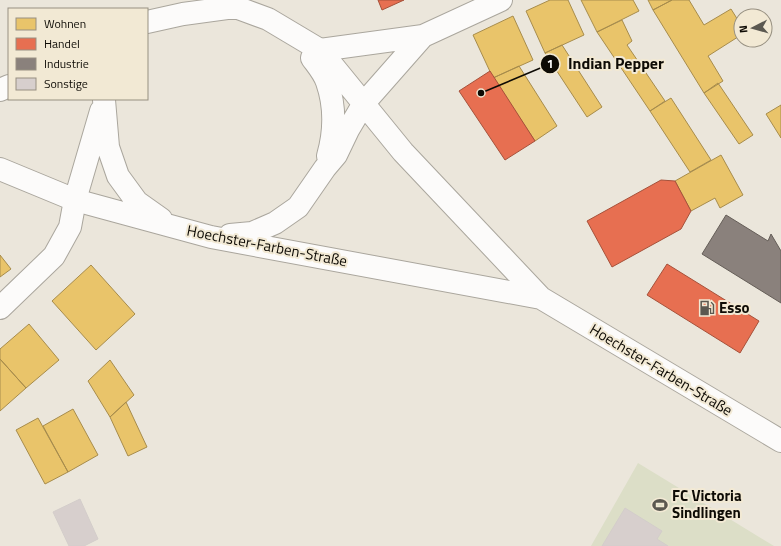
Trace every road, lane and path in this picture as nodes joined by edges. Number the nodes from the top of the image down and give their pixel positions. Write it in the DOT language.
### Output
graph roads {
  1 [pos="501,0"];
  2 [pos="239,4"];
  3 [pos="183,14"];
  4 [pos="148,22"];
  5 [pos="148,35"];
  6 [pos="422,36"];
  7 [pos="301,39"];
  8 [pos="320,50"];
  9 [pos="104,100"];
  10 [pos="104,100"];
  11 [pos="364,103"];
  12 [pos="324,168"];
  13 [pos="0,169"];
  14 [pos="75,200"];
  15 [pos="172,227"];
  16 [pos="211,237"];
  17 [pos="541,298"];
  18 [pos="0,308"];
  19 [pos="781,441"];
  1 -- 6 [label="main road"];
  2 -- 3 [label="main road, Hoechster-Farben-Straße"];
  2 -- 7 [label="main road, Hoechster-Farben-Straße"];
  3 -- 4 [label="main road, Hoechster-Farben-Straße"];
  3 -- 5 [label="main road"];
  6 -- 8 [label="main road"];
  6 -- 11 [label="main road"];
  7 -- 8 [label="main road, Hoechster-Farben-Straße"];
  7 -- 12 [label="main road"];
  8 -- 11 [label="main road, Hoechster-Farben-Straße"];
  9 -- 14 [label="main road"];
  10 -- 15 [label="main road"];
  11 -- 12 [label="main road"];
  11 -- 17 [label="main road, Hoechster-Farben-Straße"];
  12 -- 16 [label="main road"];
  13 -- 14 [label="main road, Hoechster-Farben-Straße"];
  14 -- 15 [label="main road, Hoechster-Farben-Straße"];
  14 -- 18 [label="main road"];
  15 -- 16 [label="main road, Hoechster-Farben-Straße"];
  16 -- 17 [label="main road, Hoechster-Farben-Straße"];
  17 -- 19 [label="main road, Hoechster-Farben-Straße"];
}
